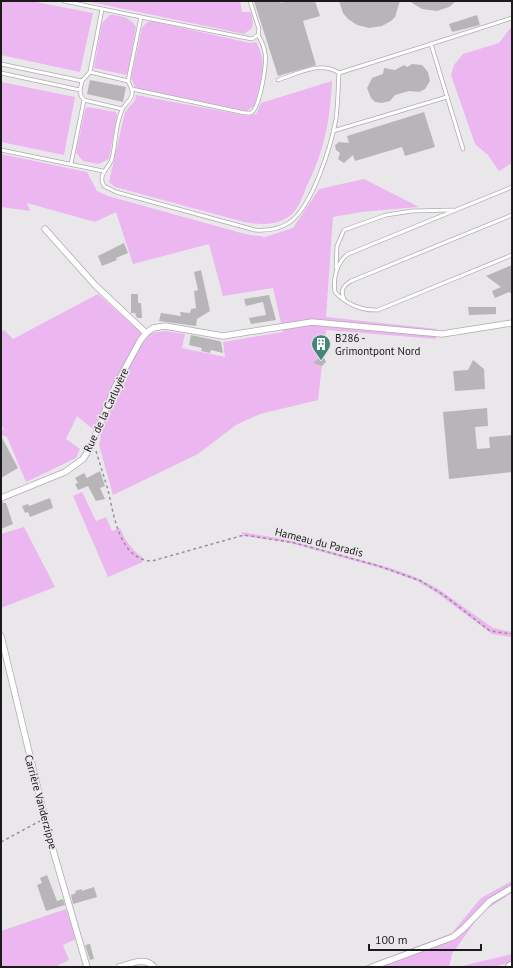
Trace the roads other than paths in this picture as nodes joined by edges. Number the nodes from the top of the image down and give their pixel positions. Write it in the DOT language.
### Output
graph roads {
  1 [pos="64,1"];
  2 [pos="250,1"];
  3 [pos="102,9"];
  4 [pos="141,17"];
  5 [pos="512,18"];
  6 [pos="258,35"];
  7 [pos="431,44"];
  8 [pos="1,64"];
  9 [pos="90,72"];
  10 [pos="1,73"];
  11 [pos="339,73"];
  12 [pos="278,80"];
  13 [pos="82,81"];
  14 [pos="128,81"];
  15 [pos="132,89"];
  16 [pos="80,90"];
  17 [pos="447,97"];
  18 [pos="84,100"];
  19 [pos="122,109"];
  20 [pos="333,131"];
  21 [pos="1,150"];
  22 [pos="463,150"];
  23 [pos="71,164"];
  24 [pos="103,171"];
  25 [pos="512,187"];
  26 [pos="459,209"];
  27 [pos="512,215"];
  28 [pos="45,229"];
  29 [pos="512,254"];
  30 [pos="336,273"];
  31 [pos="344,300"];
  32 [pos="512,323"];
  33 [pos="146,333"];
  34 [pos="1,498"];
  35 [pos="1,636"];
  36 [pos="512,888"];
  37 [pos="87,967"];
  38 [pos="119,967"];
  39 [pos="154,967"];
  40 [pos="372,967"];
  1 -- 3 [label="lane"];
  2 -- 6 [label="lane"];
  3 -- 4 [label="lane"];
  3 -- 9 [label="lane"];
  4 -- 6 [label="lane"];
  4 -- 14 [label="lane"];
  5 -- 7 [label="lane"];
  6 -- 15 [label="lane"];
  7 -- 11 [label="lane"];
  7 -- 17 [label="lane"];
  8 -- 13 [label="lane"];
  9 -- 13 [label="lane"];
  9 -- 14 [label="lane"];
  10 -- 16 [label="lane"];
  11 -- 12 [label="lane"];
  11 -- 20 [label="lane"];
  13 -- 16 [label="lane"];
  14 -- 15 [label="lane"];
  15 -- 19 [label="lane"];
  16 -- 18 [label="lane"];
  17 -- 20 [label="lane"];
  17 -- 22 [label="lane"];
  18 -- 19 [label="lane"];
  18 -- 23 [label="lane"];
  19 -- 24 [label="lane"];
  20 -- 24 [label="lane"];
  21 -- 23 [label="lane"];
  23 -- 24 [label="lane"];
  25 -- 26 [label="lane"];
  26 -- 30 [label="lane"];
  26 -- 30 [label="lane"];
  27 -- 31 [label="lane"];
  28 -- 33 [label="street"];
  29 -- 31 [label="lane"];
  30 -- 31 [label="lane"];
  32 -- 33 [label="street"];
  33 -- 34 [label="street, Rue de la Carluyère"];
  35 -- 37 [label="street, Carrière Vanderzippe"];
  36 -- 40 [label="street"];
  38 -- 39 [label="street"];
}
